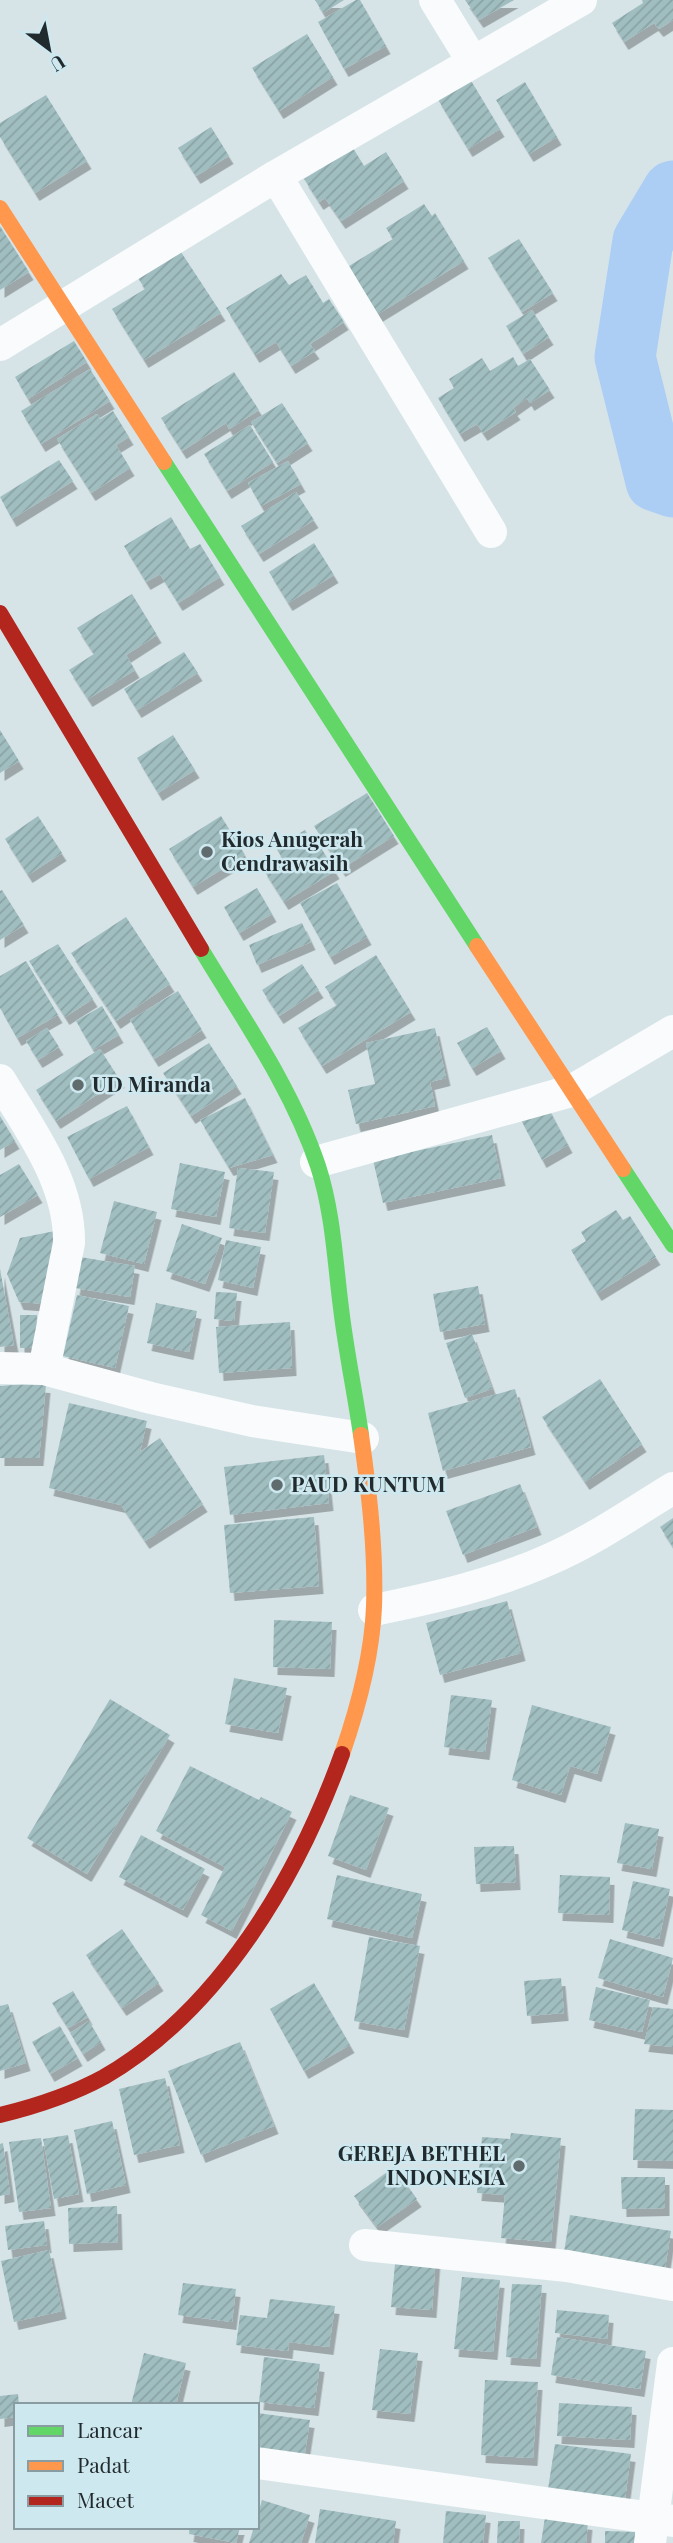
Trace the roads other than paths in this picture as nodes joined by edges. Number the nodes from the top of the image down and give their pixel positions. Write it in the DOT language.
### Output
graph roads {
  1 [pos="435,0"];
  2 [pos="581,0"];
  3 [pos="473,62"];
  4 [pos="276,176"];
  5 [pos="0,208"];
  6 [pos="64,307"];
  7 [pos="0,345"];
  8 [pos="491,532"];
  9 [pos="0,613"];
  10 [pos="673,1031"];
  11 [pos="0,1080"];
  12 [pos="571,1091"];
  13 [pos="316,1162"];
  14 [pos="673,1245"];
  15 [pos="0,1368"];
  16 [pos="44,1369"];
  17 [pos="363,1438"];
  18 [pos="673,1488"];
  19 [pos="374,1610"];
  20 [pos="0,2115"];
  21 [pos="365,2245"];
  22 [pos="673,2285"];
  23 [pos="673,2363"];
  24 [pos="259,2463"];
  25 [pos="659,2527"];
  1 -- 3 [label="street"];
  2 -- 3 [label="street"];
  3 -- 4 [label="street"];
  4 -- 6 [label="street"];
  4 -- 8 [label="street"];
  5 -- 6 [label="street"];
  6 -- 7 [label="street"];
  6 -- 12 [label="street"];
  9 -- 13 [label="street"];
  10 -- 12 [label="street"];
  11 -- 16 [label="street"];
  12 -- 13 [label="street"];
  12 -- 14 [label="street"];
  13 -- 17 [label="street"];
  15 -- 16 [label="street"];
  16 -- 17 [label="street"];
  17 -- 19 [label="street"];
  18 -- 19 [label="street"];
  19 -- 20 [label="street"];
  21 -- 22 [label="street"];
  23 -- 25 [label="street"];
  24 -- 25 [label="street"];
}
